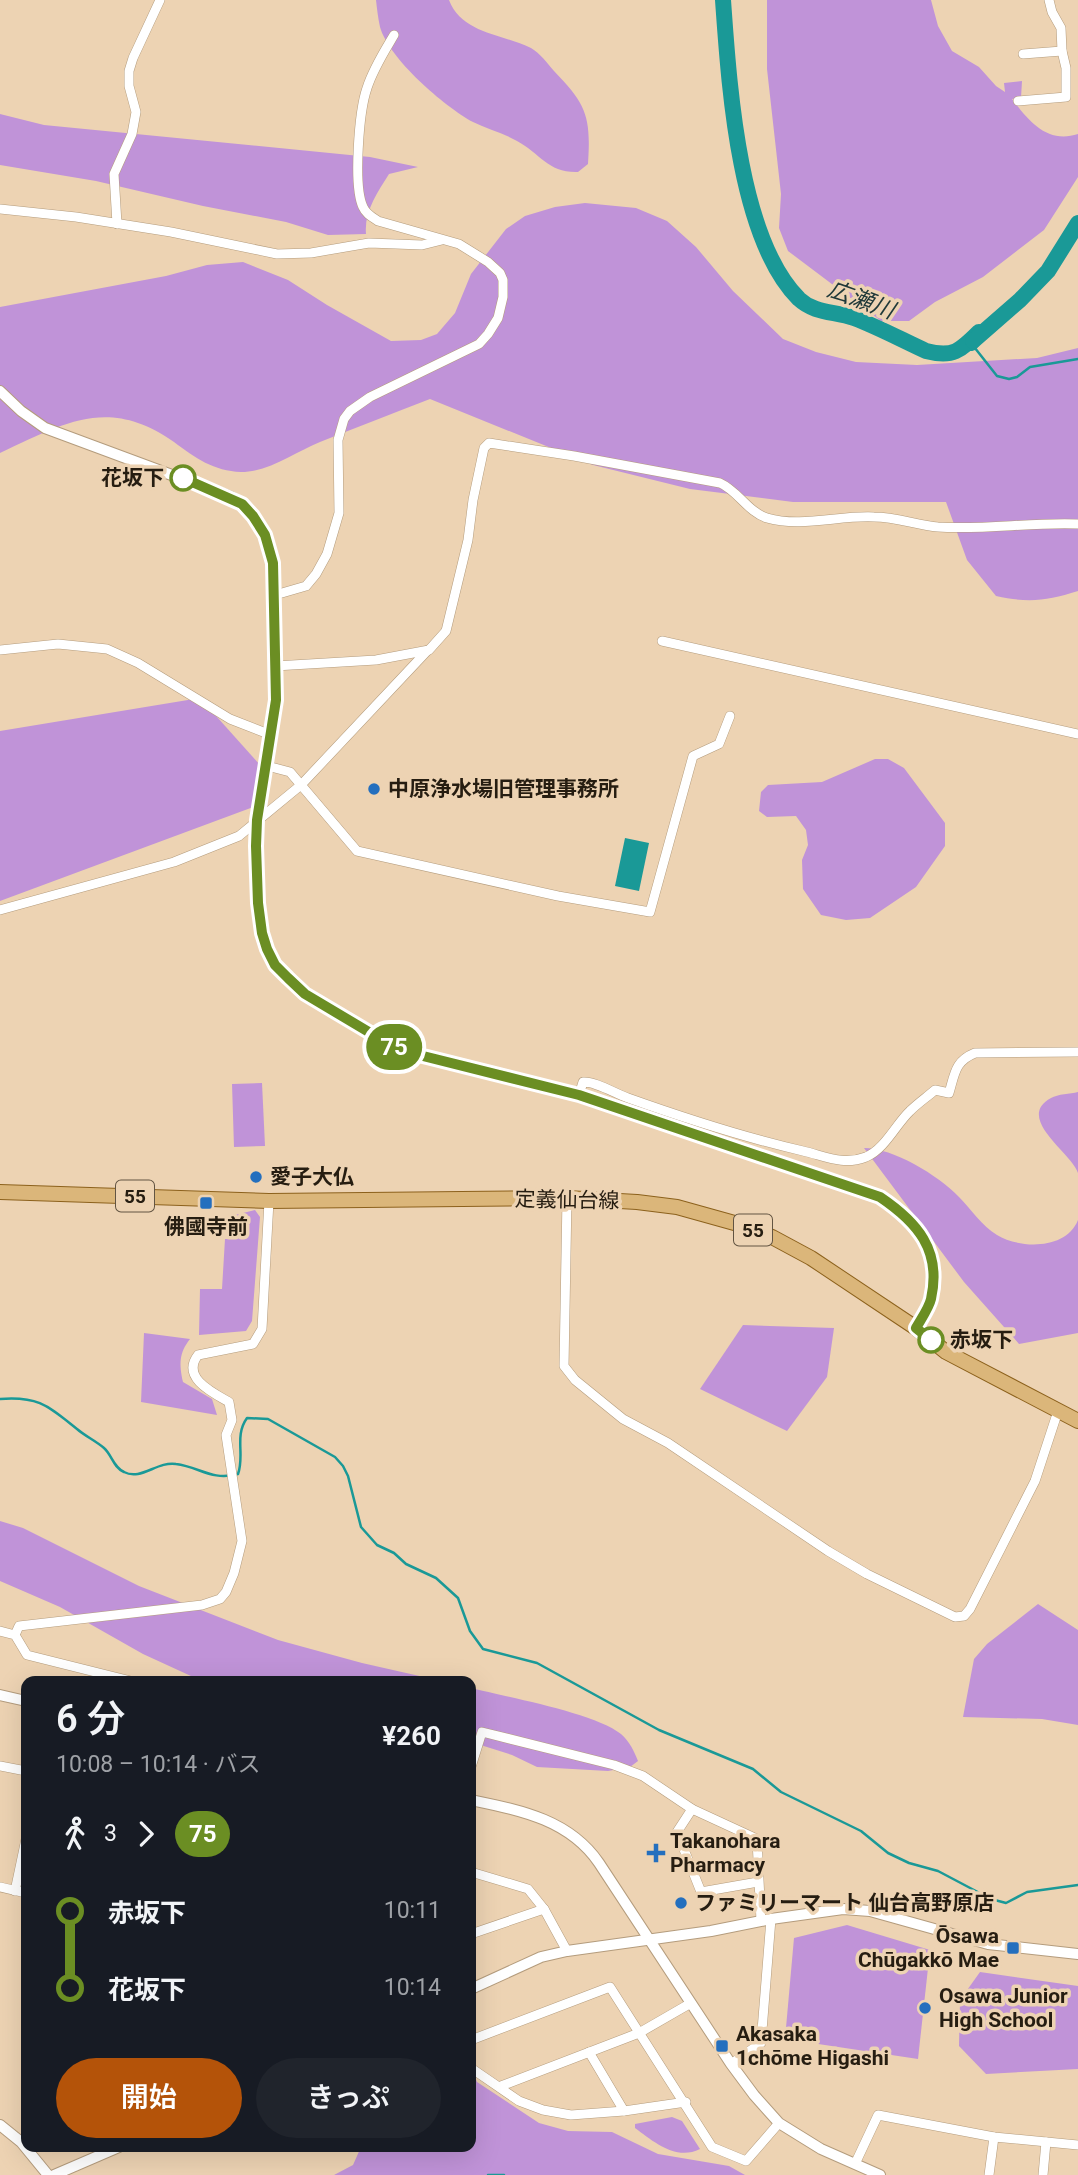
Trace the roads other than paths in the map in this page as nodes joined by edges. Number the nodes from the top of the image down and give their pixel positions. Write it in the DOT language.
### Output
graph roads {
  1 [pos="160,0"];
  2 [pos="1049,0"];
  3 [pos="394,35"];
  4 [pos="1062,51"];
  5 [pos="1023,54"];
  6 [pos="1018,101"];
  7 [pos="0,209"];
  8 [pos="117,224"];
  9 [pos="444,240"];
  10 [pos="0,391"];
  11 [pos="1078,524"];
  12 [pos="275,595"];
  13 [pos="663,641"];
  14 [pos="0,650"];
  15 [pos="429,650"];
  16 [pos="275,666"];
  17 [pos="730,716"];
  18 [pos="1078,734"];
  19 [pos="271,735"];
  20 [pos="267,766"];
  21 [pos="301,785"];
  22 [pos="257,820"];
  23 [pos="0,910"];
  24 [pos="1078,1052"];
  25 [pos="579,1095"];
  26 [pos="0,1192"];
  27 [pos="567,1198"];
  28 [pos="269,1201"];
  29 [pos="916,1328"];
  30 [pos="1058,1411"];
  31 [pos="1078,1421"];
  32 [pos="0,1631"];
  33 [pos="15,1635"];
  34 [pos="111,1676"];
  35 [pos="0,1695"];
  36 [pos="21,1700"];
  37 [pos="476,1751"];
  38 [pos="0,1766"];
  39 [pos="21,1770"];
  40 [pos="476,1801"];
  41 [pos="692,1809"];
  42 [pos="21,1863"];
  43 [pos="476,1873"];
  44 [pos="758,1882"];
  45 [pos="0,1887"];
  46 [pos="15,1891"];
  47 [pos="21,1892"];
  48 [pos="544,1909"];
  49 [pos="766,1920"];
  50 [pos="476,1932"];
  51 [pos="651,1939"];
  52 [pos="567,1951"];
  53 [pos="1078,1954"];
  54 [pos="476,1987"];
  55 [pos="691,2003"];
  56 [pos="639,2033"];
  57 [pos="476,2038"];
  58 [pos="589,2052"];
  59 [pos="731,2064"];
  60 [pos="476,2071"];
  61 [pos="500,2086"];
  62 [pos="685,2102"];
  63 [pos="624,2111"];
  64 [pos="779,2123"];
  65 [pos="0,2125"];
  66 [pos="994,2137"];
  67 [pos="21,2142"];
  68 [pos="1046,2142"];
  69 [pos="1078,2145"];
  70 [pos="29,2152"];
  71 [pos="107,2152"];
  72 [pos="855,2164"];
  73 [pos="48,2175"];
  74 [pos="54,2175"];
  75 [pos="880,2175"];
  76 [pos="989,2175"];
  77 [pos="1043,2175"];
  1 -- 8 [label="street"];
  2 -- 4 [label="street"];
  3 -- 9 [label="street"];
  4 -- 5 [label="street"];
  4 -- 6 [label="street"];
  7 -- 8 [label="street"];
  8 -- 9 [label="street"];
  9 -- 12 [label="street"];
  10 -- 12 [label="street"];
  11 -- 15 [label="street"];
  12 -- 16 [label="street"];
  13 -- 18 [label="street"];
  14 -- 19 [label="street"];
  15 -- 16 [label="street"];
  15 -- 21 [label="street"];
  16 -- 19 [label="street"];
  17 -- 21 [label="street"];
  19 -- 20 [label="street"];
  20 -- 21 [label="street"];
  20 -- 22 [label="street"];
  21 -- 22 [label="street"];
  22 -- 23 [label="street"];
  22 -- 25 [label="street"];
  24 -- 25 [label="street"];
  25 -- 29 [label="street"];
  26 -- 28 [label="main road, 定義仙台線 / 55"];
  27 -- 28 [label="main road, 定義仙台線 / 55"];
  27 -- 29 [label="main road, 定義仙台線 / 55"];
  27 -- 30 [label="street"];
  28 -- 33 [label="street"];
  29 -- 30 [label="main road, 定義仙台線 / 55"];
  30 -- 31 [label="main road, 定義仙台線 / 55"];
  32 -- 33 [label="street"];
  33 -- 34 [label="street"];
  35 -- 36 [label="street"];
  37 -- 41 [label="street"];
  38 -- 39 [label="street"];
  40 -- 51 [label="street"];
  41 -- 44 [label="street"];
  41 -- 44 [label="street"];
  42 -- 46 [label="street"];
  43 -- 48 [label="street"];
  44 -- 49 [label="street"];
  45 -- 46 [label="street"];
  46 -- 47 [label="street"];
  48 -- 50 [label="street"];
  48 -- 52 [label="street"];
  49 -- 51 [label="street"];
  49 -- 53 [label="street"];
  49 -- 59 [label="street"];
  51 -- 52 [label="street"];
  51 -- 55 [label="street"];
  52 -- 54 [label="street"];
  55 -- 56 [label="street"];
  55 -- 59 [label="street"];
  56 -- 57 [label="street"];
  56 -- 58 [label="street"];
  56 -- 62 [label="street"];
  58 -- 61 [label="street"];
  58 -- 63 [label="street"];
  59 -- 64 [label="street"];
  60 -- 61 [label="street"];
  61 -- 63 [label="street"];
  62 -- 63 [label="street"];
  62 -- 64 [label="street"];
  64 -- 72 [label="street"];
  65 -- 67 [label="street"];
  66 -- 68 [label="street"];
  66 -- 72 [label="street"];
  66 -- 76 [label="street"];
  68 -- 69 [label="street"];
  68 -- 77 [label="street"];
  70 -- 73 [label="street"];
  71 -- 74 [label="street"];
  72 -- 75 [label="street"];
}
